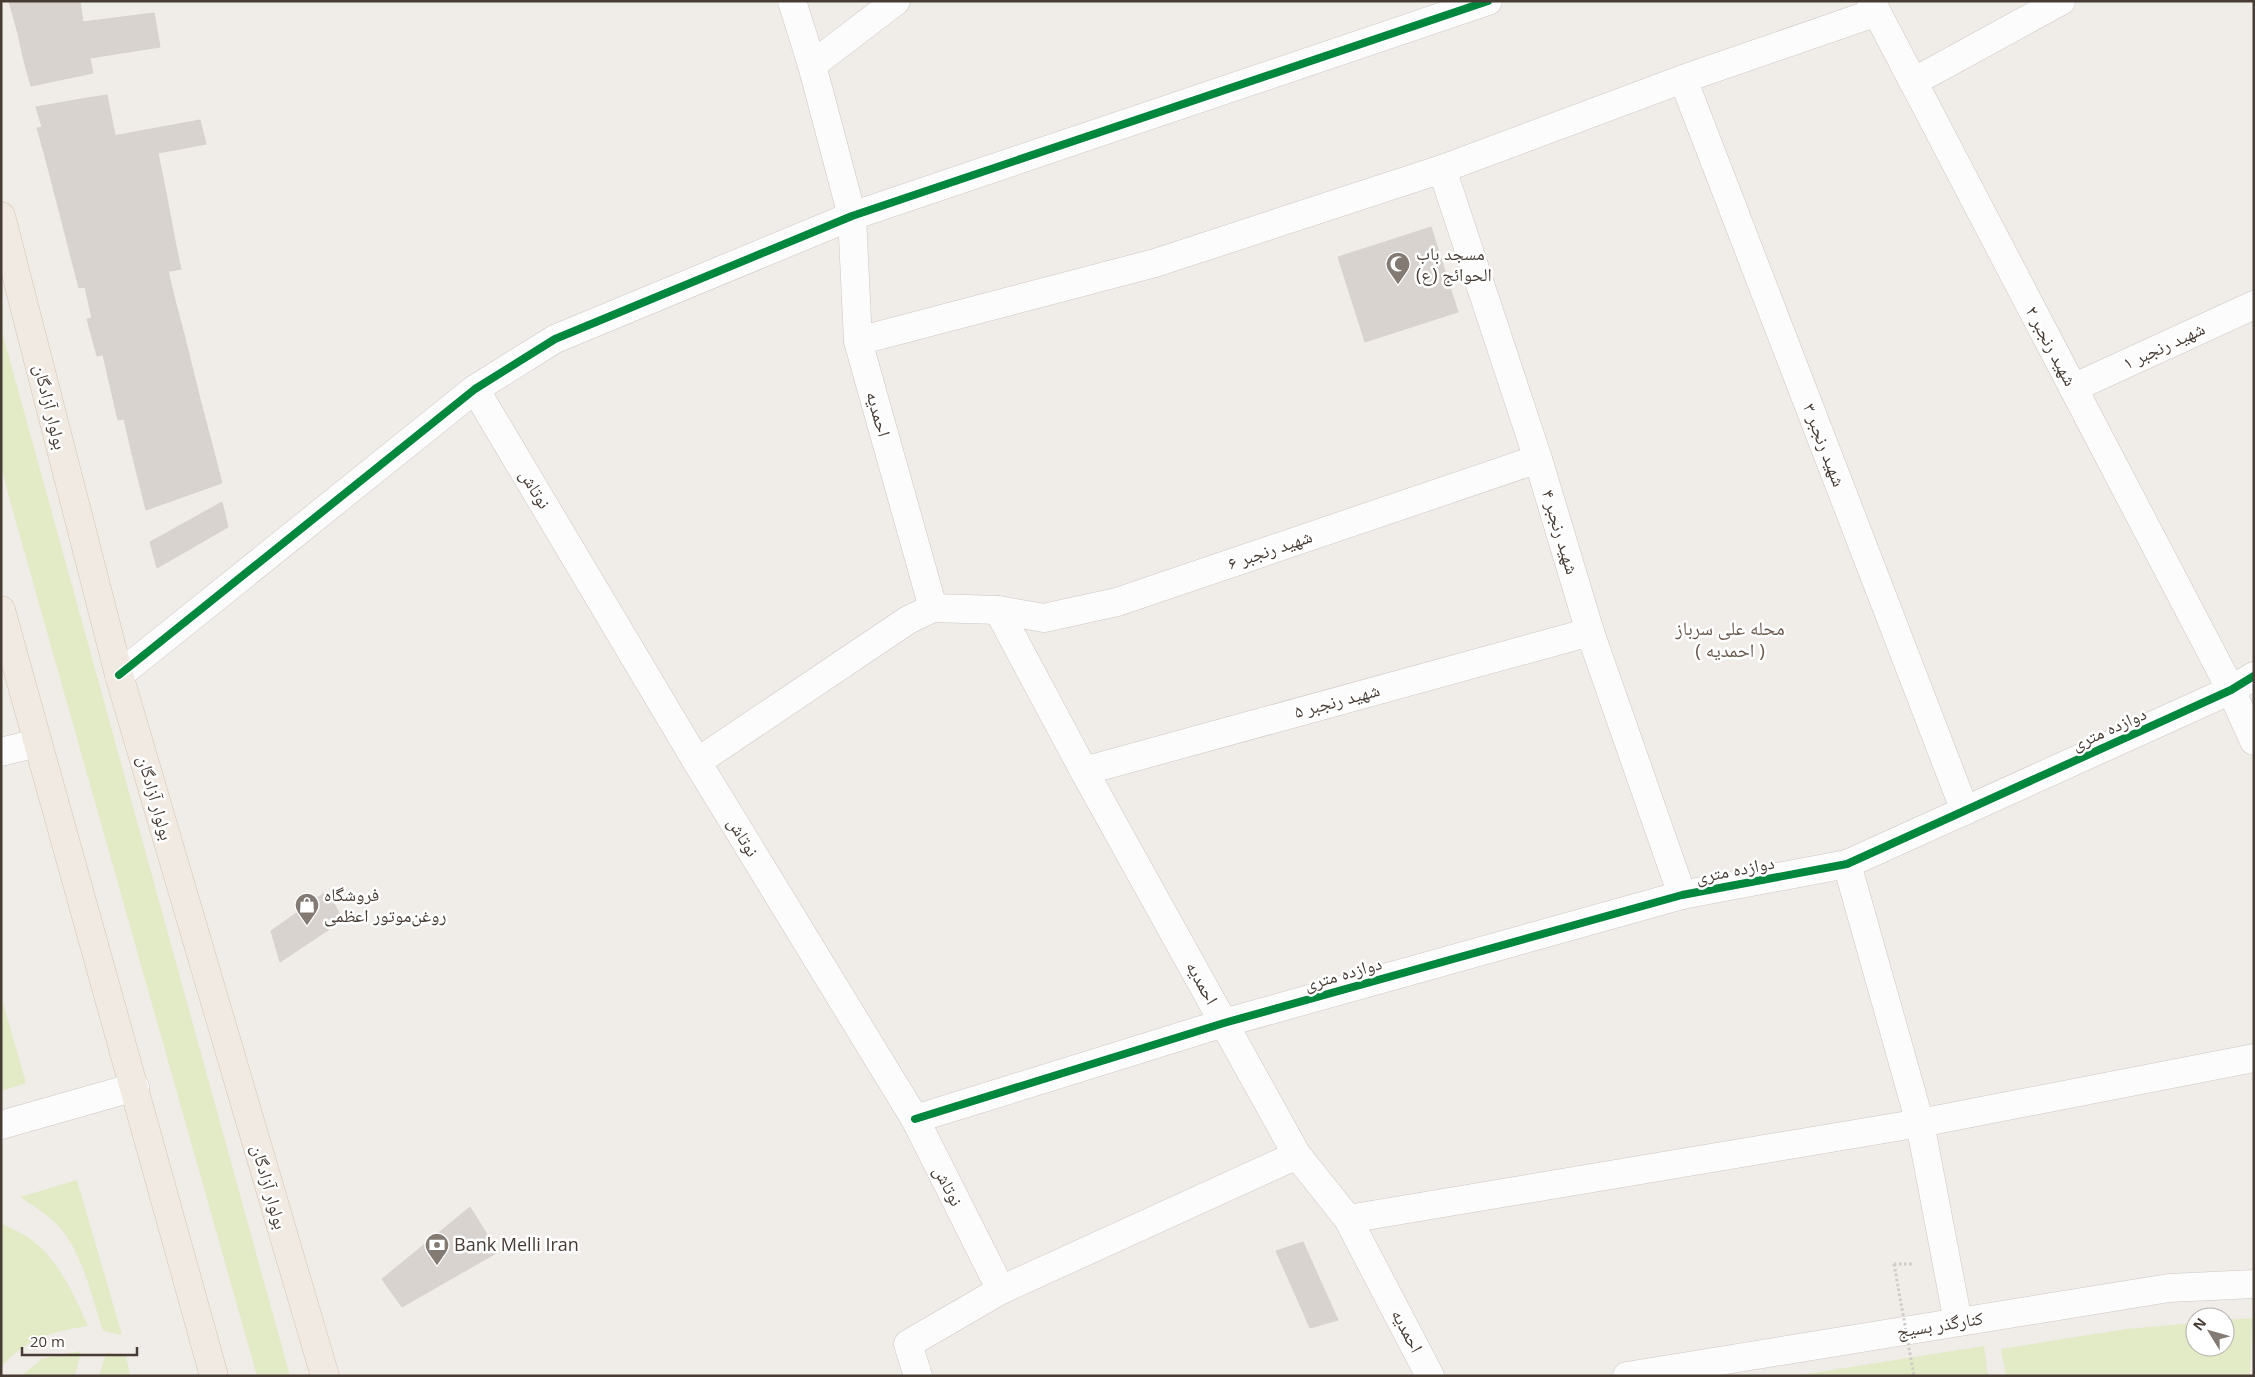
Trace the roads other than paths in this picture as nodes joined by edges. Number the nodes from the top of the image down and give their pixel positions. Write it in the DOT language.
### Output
graph roads {
  1 [pos="792,1"];
  2 [pos="896,1"];
  3 [pos="1488,1"];
  4 [pos="2061,1"];
  5 [pos="1874,6"];
  6 [pos="812,66"];
  7 [pos="1683,79"];
  8 [pos="1913,82"];
  9 [pos="1442,168"];
  10 [pos="1,216"];
  11 [pos="852,216"];
  12 [pos="2254,305"];
  13 [pos="858,341"];
  14 [pos="2073,388"];
  15 [pos="475,389"];
  16 [pos="1538,459"];
  17 [pos="934,608"];
  18 [pos="1,610"];
  19 [pos="998,610"];
  20 [pos="1590,632"];
  21 [pos="119,675"];
  22 [pos="2242,683"];
  23 [pos="2254,741"];
  24 [pos="37,744"];
  25 [pos="1,752"];
  26 [pos="697,762"];
  27 [pos="1084,770"];
  28 [pos="1965,811"];
  29 [pos="1847,864"];
  30 [pos="1682,895"];
  31 [pos="1224,1023"];
  32 [pos="2254,1058"];
  33 [pos="135,1087"];
  34 [pos="915,1119"];
  35 [pos="1920,1123"];
  36 [pos="1,1125"];
  37 [pos="1297,1155"];
  38 [pos="1348,1219"];
  39 [pos="2254,1284"];
  40 [pos="1000,1290"];
  41 [pos="1958,1322"];
  42 [pos="214,1376"];
  43 [pos="325,1376"];
  44 [pos="918,1376"];
  45 [pos="1430,1376"];
  46 [pos="1627,1376"];
  1 -- 6 [label="street, احمدیه"];
  2 -- 6 [label="street"];
  3 -- 11 [label="street"];
  4 -- 8 [label="street"];
  5 -- 7 [label="street"];
  5 -- 8 [label="street, ۲ شهید رنجبر"];
  6 -- 11 [label="street, احمدیه"];
  7 -- 9 [label="street"];
  7 -- 28 [label="street, شهید رنجبر ۳"];
  8 -- 14 [label="street, ۲ شهید رنجبر"];
  9 -- 13 [label="street"];
  9 -- 16 [label="street, شهید رنجبر ۴"];
  10 -- 21 [label="main road, بولوار آزادگان"];
  11 -- 13 [label="street, احمدیه"];
  11 -- 15 [label="street"];
  12 -- 14 [label="street, ۱ شهید رنجبر"];
  13 -- 17 [label="street, احمدیه"];
  14 -- 22 [label="street, ۲ شهید رنجبر"];
  15 -- 21 [label="street"];
  15 -- 26 [label="street, نوتاش"];
  16 -- 19 [label="street, شهید رنجبر ۶"];
  16 -- 20 [label="street, شهید رنجبر ۴"];
  17 -- 19 [label="street, شهید رنجبر ۶"];
  17 -- 26 [label="street"];
  18 -- 24 [label="main road"];
  19 -- 27 [label="street, احمدیه"];
  20 -- 27 [label="street, شهید رنجبر ۵"];
  20 -- 30 [label="street, شهید رنجبر ۴"];
  21 -- 43 [label="main road, بولوار آزادگان"];
  22 -- 23 [label="street, ۲ شهید رنجبر"];
  22 -- 28 [label="street, دوازده متری"];
  24 -- 25 [label="street"];
  24 -- 33 [label="main road"];
  26 -- 34 [label="street, نوتاش"];
  27 -- 31 [label="street, احمدیه"];
  28 -- 29 [label="street, دوازده متری"];
  29 -- 30 [label="street, دوازده متری"];
  29 -- 35 [label="street"];
  30 -- 31 [label="street, دوازده متری"];
  31 -- 34 [label="street, دوازده متری"];
  31 -- 37 [label="street, احمدیه"];
  32 -- 35 [label="street"];
  33 -- 36 [label="street"];
  33 -- 42 [label="main road"];
  34 -- 40 [label="street, نوتاش"];
  35 -- 38 [label="street"];
  35 -- 41 [label="street"];
  37 -- 38 [label="street, احمدیه"];
  37 -- 40 [label="street"];
  38 -- 45 [label="street, احمدیه"];
  39 -- 41 [label="street, کنارگذر بسیج"];
  40 -- 44 [label="street"];
  41 -- 46 [label="street, کنارگذر بسیج"];
}
